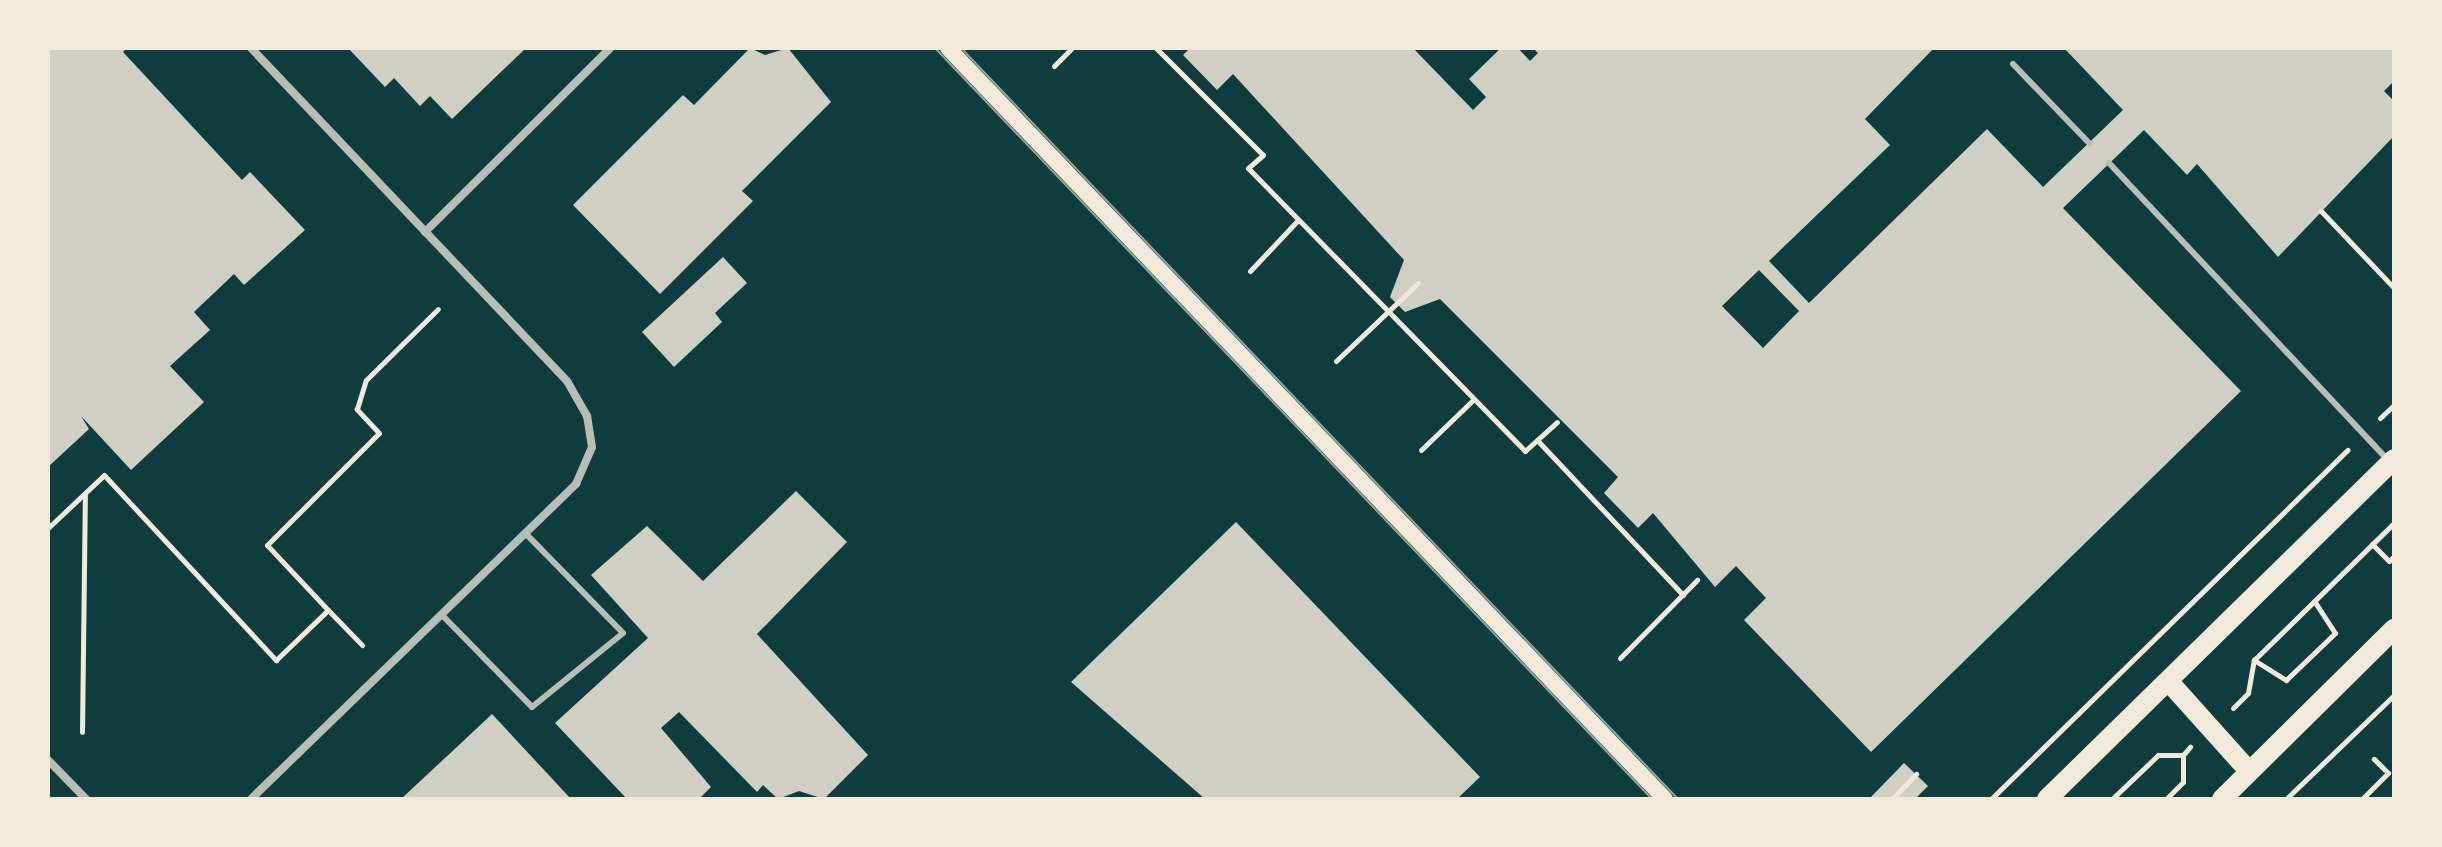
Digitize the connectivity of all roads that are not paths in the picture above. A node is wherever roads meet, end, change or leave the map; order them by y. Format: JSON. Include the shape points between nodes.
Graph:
{"nodes":[{"id":1,"x":251,"y":48,"type":"edge"},
{"id":2,"x":610,"y":48,"type":"edge"},
{"id":3,"x":948,"y":48,"type":"edge"},
{"id":4,"x":2013,"y":64,"type":"dead end"},
{"id":5,"x":2089,"y":143,"type":"dead end"},
{"id":6,"x":2109,"y":163,"type":"dead end"},
{"id":7,"x":425,"y":232,"type":"junction"},
{"id":8,"x":2392,"y":461,"type":"edge"},
{"id":9,"x":525,"y":533,"type":"junction"},
{"id":10,"x":441,"y":614,"type":"junction"},
{"id":11,"x":2394,"y":629,"type":"edge"},
{"id":12,"x":2170,"y":683,"type":"junction"},
{"id":13,"x":48,"y":760,"type":"edge"},
{"id":14,"x":2249,"y":771,"type":"junction"},
{"id":15,"x":86,"y":799,"type":"edge"},
{"id":16,"x":251,"y":799,"type":"edge"},
{"id":17,"x":1665,"y":799,"type":"edge"},
{"id":18,"x":2047,"y":799,"type":"edge"},
{"id":19,"x":2222,"y":799,"type":"edge"}],
"edges":[{"from":1,"to":7,"type":"street"},
{"from":2,"to":7,"type":"street"},
{"from":3,"to":17,"type":"main road"},
{"from":4,"to":5,"type":"lane"},
{"from":6,"to":8,"type":"lane"},
{"from":7,"to":9,"type":"street","via":[[567,381],[587,416],[586,468]]},
{"from":8,"to":12,"type":"main road"},
{"from":9,"to":10,"type":"street"},
{"from":9,"to":10,"type":"lane","via":[[623,633],[532,707]]},
{"from":10,"to":16,"type":"street"},
{"from":11,"to":14,"type":"main road"},
{"from":12,"to":14,"type":"main road"},
{"from":12,"to":18,"type":"main road"},
{"from":13,"to":15,"type":"street"},
{"from":14,"to":19,"type":"main road"}]}
